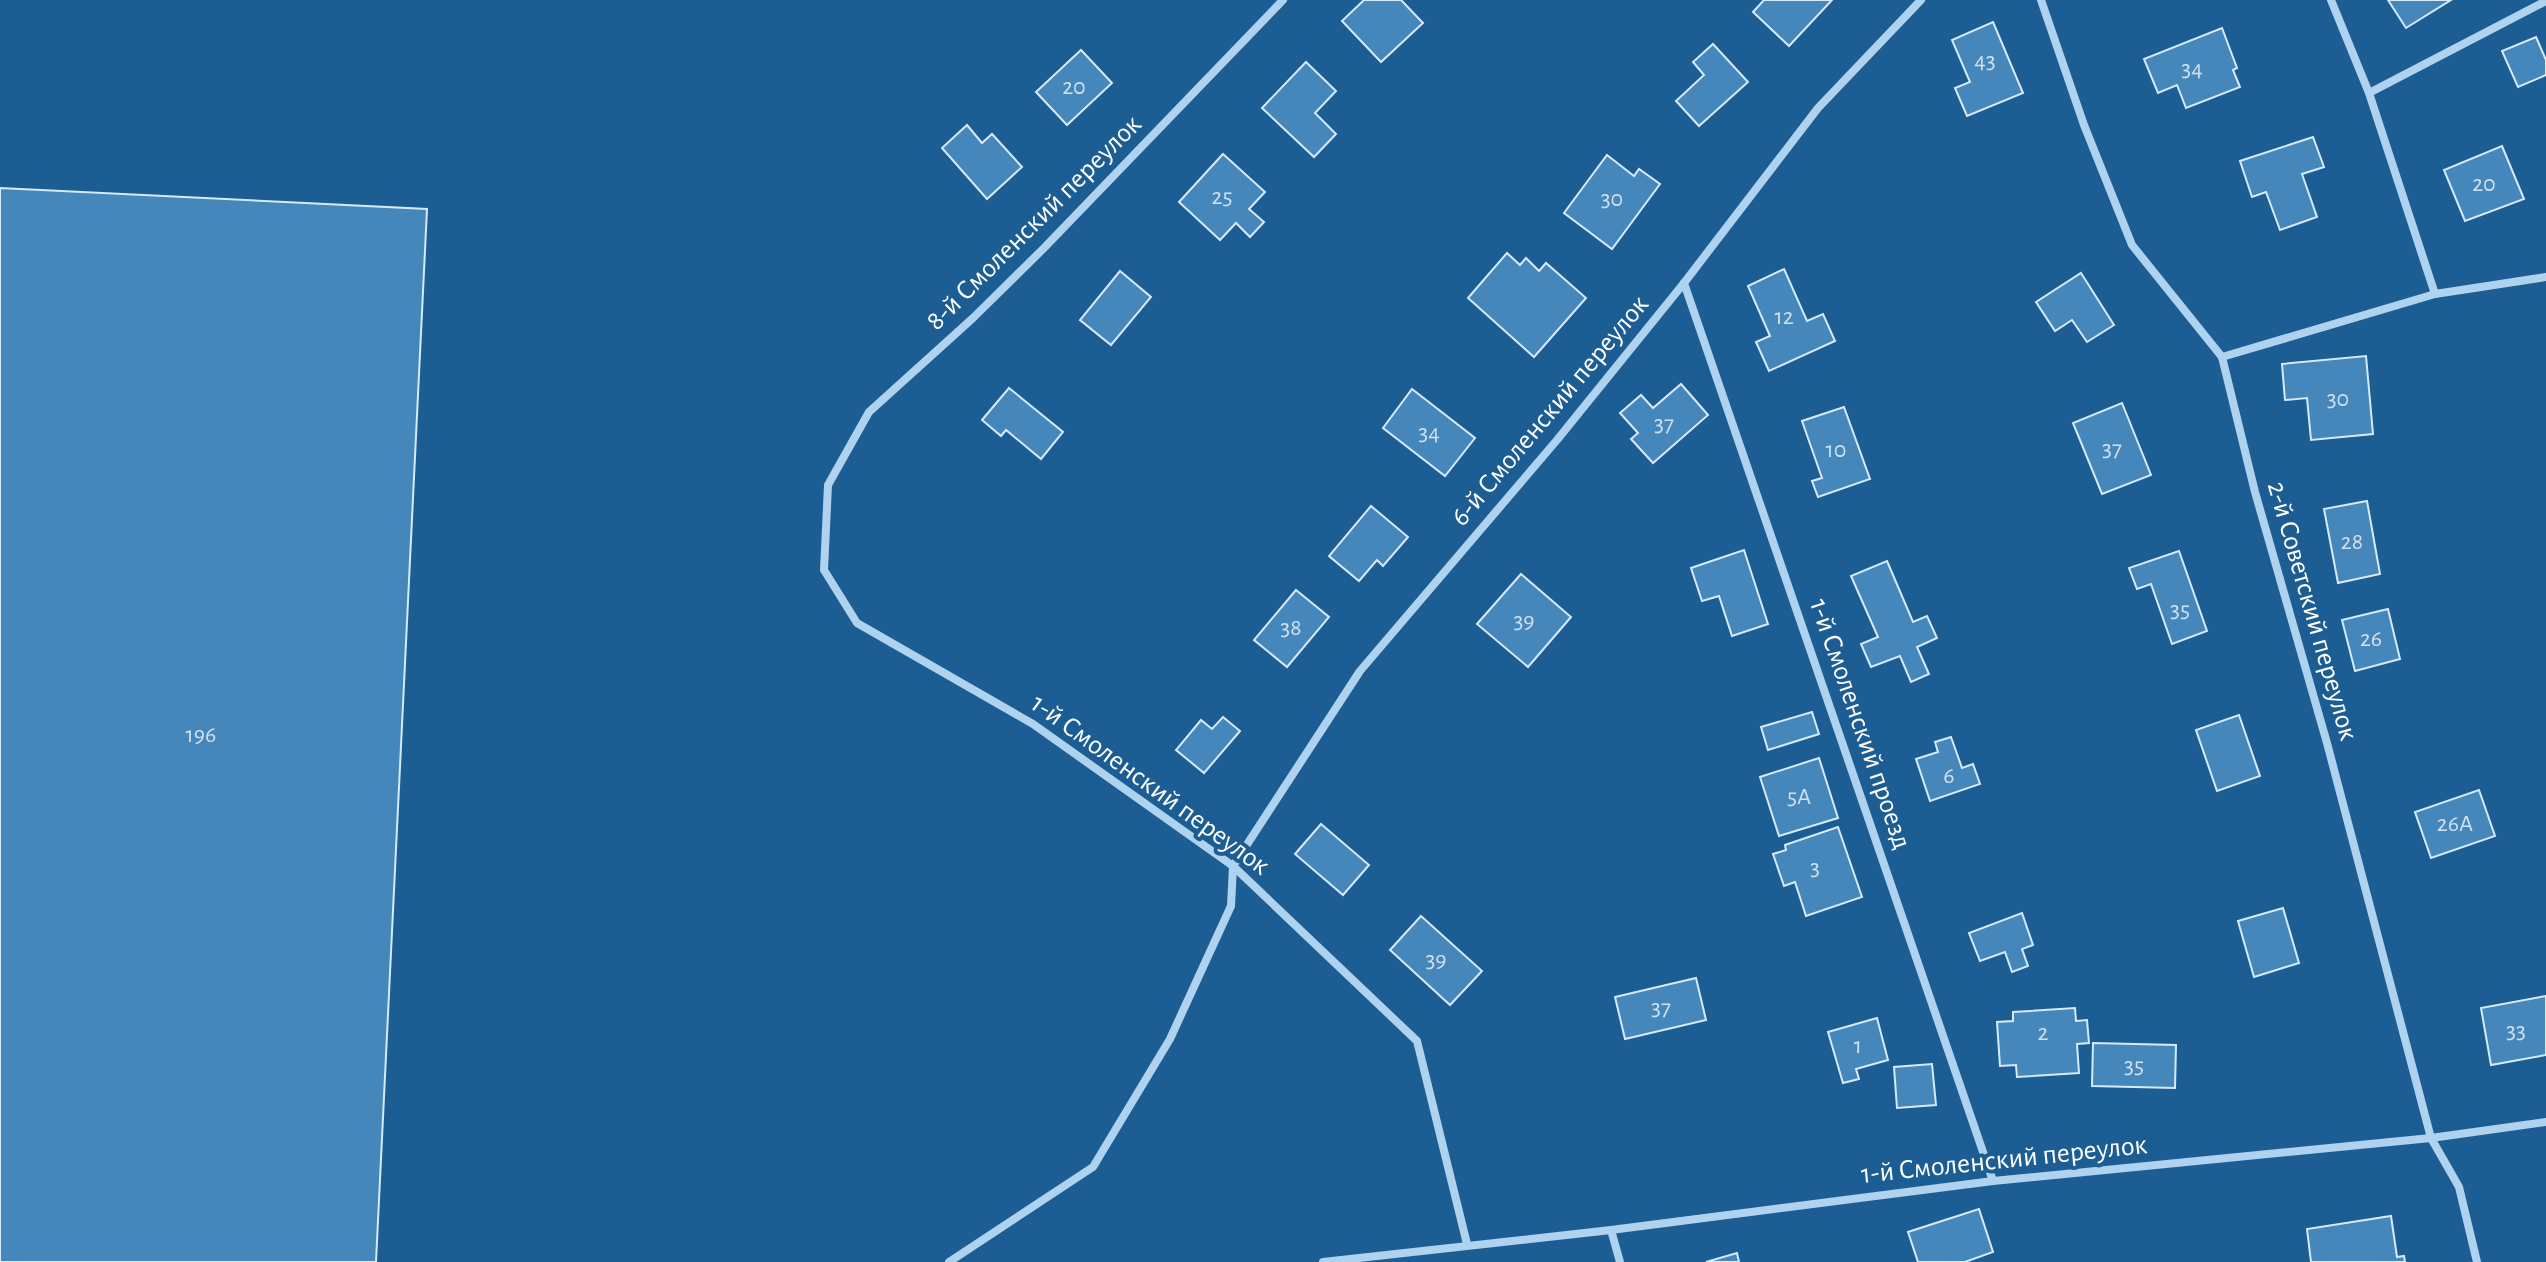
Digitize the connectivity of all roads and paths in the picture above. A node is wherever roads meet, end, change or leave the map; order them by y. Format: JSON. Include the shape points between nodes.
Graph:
{"nodes":[{"id":1,"x":1283,"y":0,"type":"edge"},
{"id":2,"x":1921,"y":0,"type":"edge"},
{"id":3,"x":2041,"y":0,"type":"edge"},
{"id":4,"x":2331,"y":0,"type":"edge"},
{"id":5,"x":2546,"y":1,"type":"edge"},
{"id":6,"x":2369,"y":93,"type":"junction"},
{"id":7,"x":2546,"y":277,"type":"edge"},
{"id":8,"x":1684,"y":283,"type":"junction"},
{"id":9,"x":2435,"y":294,"type":"junction"},
{"id":10,"x":2222,"y":357,"type":"junction"},
{"id":11,"x":828,"y":485,"type":"joint"},
{"id":12,"x":1233,"y":866,"type":"junction"},
{"id":13,"x":2546,"y":1122,"type":"edge"},
{"id":14,"x":2431,"y":1138,"type":"junction"},
{"id":15,"x":1993,"y":1181,"type":"junction"},
{"id":16,"x":1611,"y":1230,"type":"junction"},
{"id":17,"x":1467,"y":1244,"type":"junction"},
{"id":18,"x":949,"y":1262,"type":"edge"},
{"id":19,"x":1323,"y":1262,"type":"edge"},
{"id":20,"x":1620,"y":1262,"type":"edge"},
{"id":21,"x":2477,"y":1262,"type":"edge"}],
"edges":[{"from":1,"to":11,"type":"street","name":"8-й Смоленский переулок","via":[[1034,258],[869,412]]},
{"from":2,"to":8,"type":"street","name":"6-й Смоленский переулок","via":[[1818,108]]},
{"from":3,"to":10,"type":"street","name":"2-й Советский переулок","via":[[2132,245]]},
{"from":4,"to":6,"type":"street"},
{"from":5,"to":6,"type":"street"},
{"from":6,"to":9,"type":"street"},
{"from":7,"to":9,"type":"street"},
{"from":8,"to":12,"type":"street","name":"6-й Смоленский переулок","via":[[1360,671]]},
{"from":8,"to":15,"type":"street","name":"1-й Смоленский проезд"},
{"from":9,"to":10,"type":"street"},
{"from":10,"to":14,"type":"street","name":"2-й Советский переулок"},
{"from":11,"to":12,"type":"street","name":"1-й Смоленский переулок","via":[[824,570],[857,623],[1033,724]]},
{"from":12,"to":17,"type":"street","name":"1-й Смоленский переулок","via":[[1417,1041]]},
{"from":12,"to":18,"type":"street","via":[[1231,906],[1170,1039],[1093,1167]]},
{"from":13,"to":14,"type":"street","name":"1-й Смоленский переулок"},
{"from":14,"to":15,"type":"street","name":"1-й Смоленский переулок"},
{"from":14,"to":21,"type":"street","name":"2-й Советский переулок","via":[[2459,1187]]},
{"from":15,"to":16,"type":"street","name":"1-й Смоленский переулок"},
{"from":16,"to":17,"type":"street","name":"1-й Смоленский переулок"},
{"from":16,"to":20,"type":"street"},
{"from":17,"to":19,"type":"street","name":"1-й Смоленский переулок"}]}
